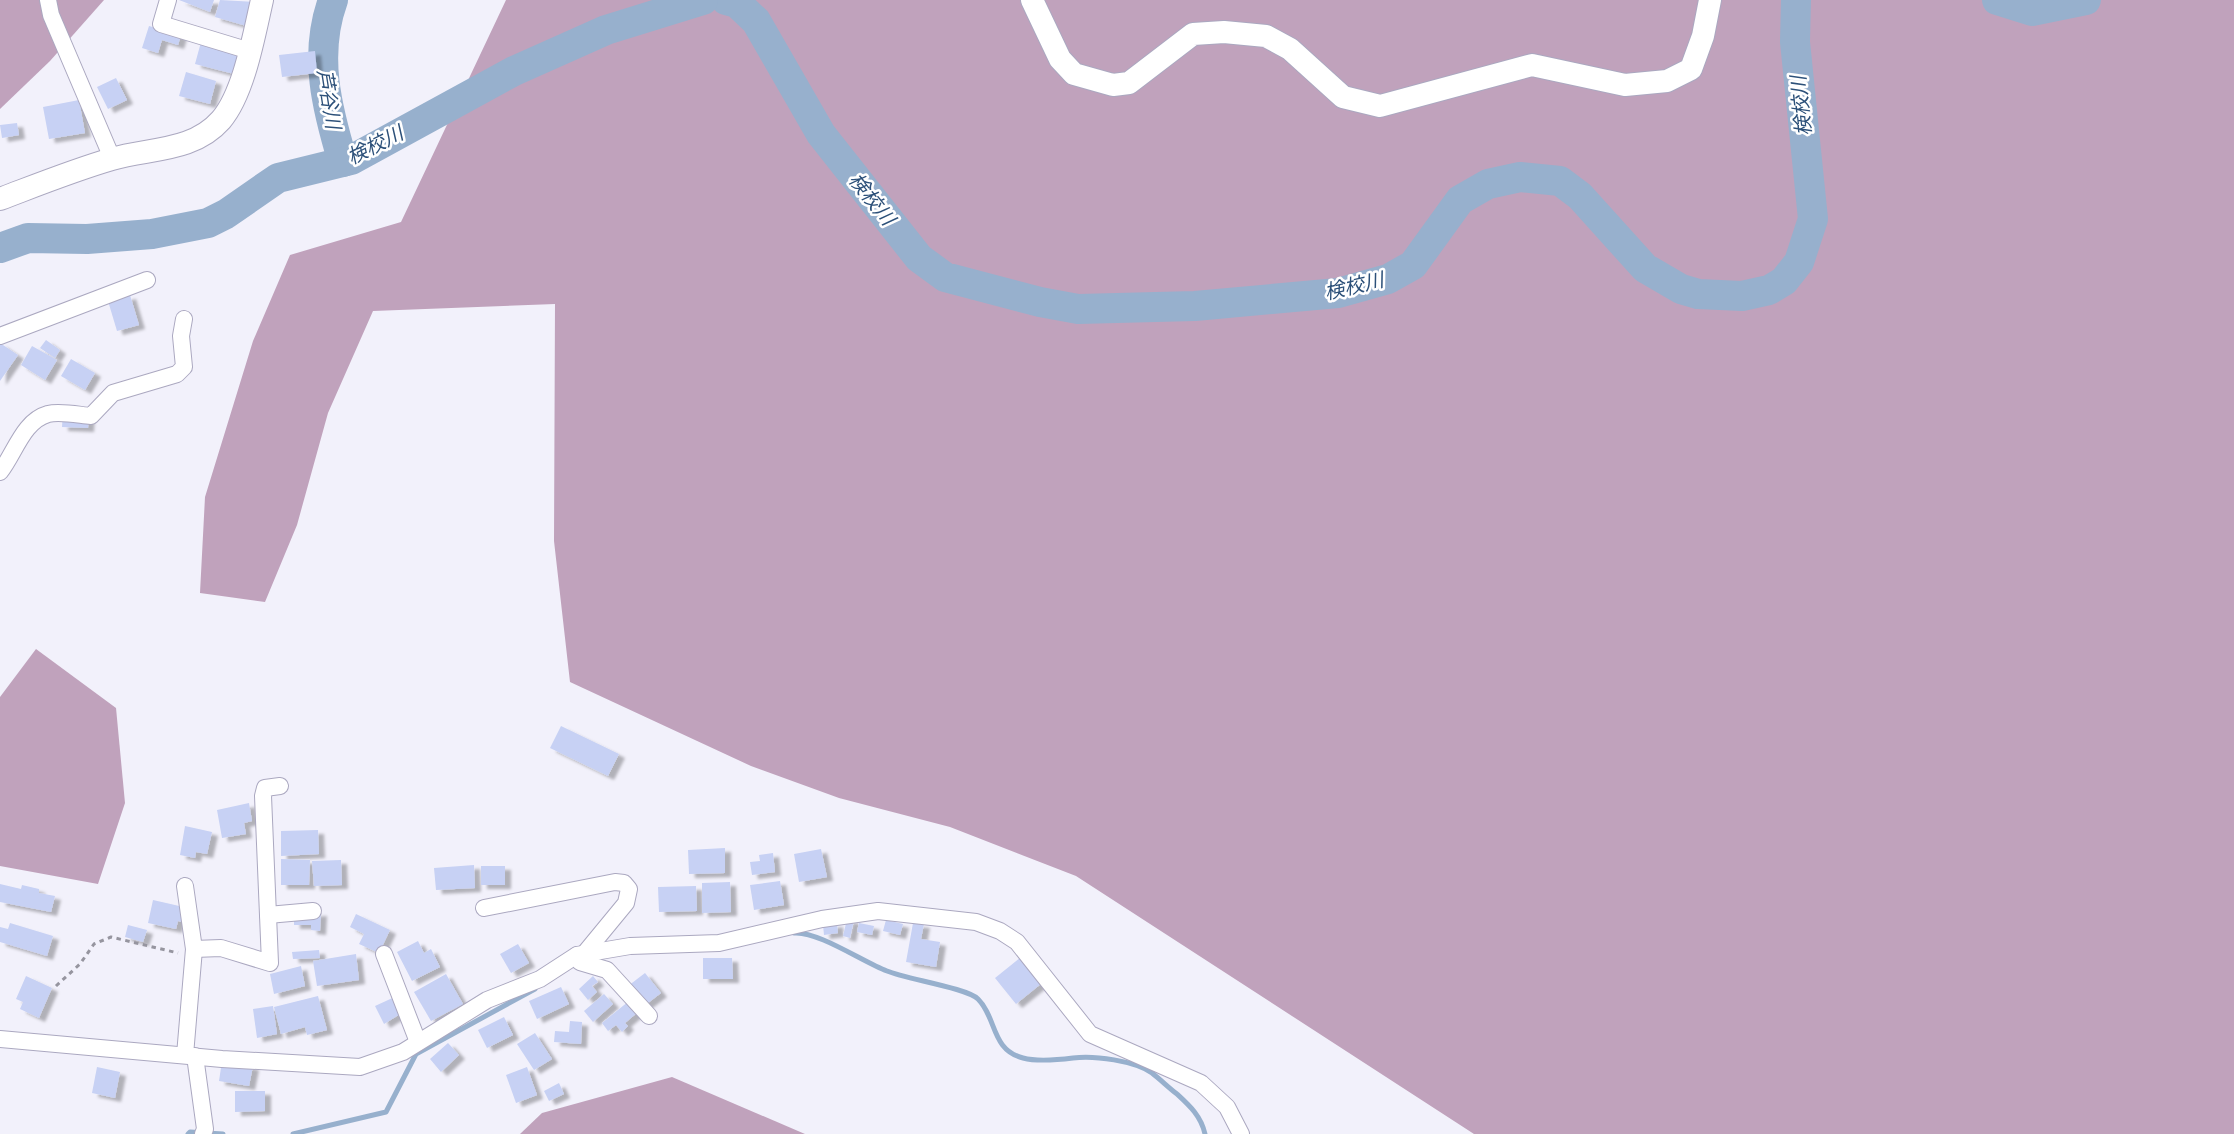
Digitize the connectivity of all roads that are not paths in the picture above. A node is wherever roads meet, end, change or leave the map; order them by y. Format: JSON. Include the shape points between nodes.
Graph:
{"nodes":[{"id":1,"x":48,"y":0,"type":"edge"},
{"id":2,"x":168,"y":0,"type":"edge"},
{"id":3,"x":262,"y":0,"type":"edge"},
{"id":4,"x":1032,"y":0,"type":"edge"},
{"id":5,"x":1710,"y":0,"type":"edge"},
{"id":6,"x":250,"y":51,"type":"junction"},
{"id":7,"x":112,"y":159,"type":"junction"},
{"id":8,"x":0,"y":200,"type":"edge"},
{"id":9,"x":147,"y":280,"type":"dead end"},
{"id":10,"x":184,"y":319,"type":"dead end"},
{"id":11,"x":0,"y":336,"type":"edge"},
{"id":12,"x":0,"y":472,"type":"edge"},
{"id":13,"x":279,"y":786,"type":"dead end"},
{"id":14,"x":185,"y":886,"type":"dead end"},
{"id":15,"x":484,"y":908,"type":"dead end"},
{"id":16,"x":313,"y":911,"type":"dead end"},
{"id":17,"x":268,"y":915,"type":"junction"},
{"id":18,"x":194,"y":949,"type":"junction"},
{"id":19,"x":384,"y":954,"type":"dead end"},
{"id":20,"x":580,"y":957,"type":"junction"},
{"id":21,"x":649,"y":1016,"type":"dead end"},
{"id":22,"x":0,"y":1039,"type":"edge"},
{"id":23,"x":418,"y":1042,"type":"junction"},
{"id":24,"x":190,"y":1055,"type":"junction"},
{"id":25,"x":204,"y":1132,"type":"edge"},
{"id":26,"x":1241,"y":1134,"type":"edge"}],
"edges":[{"from":1,"to":7,"type":"street"},
{"from":2,"to":6,"type":"street","via":[[161,24]]},
{"from":3,"to":6,"type":"street"},
{"from":4,"to":5,"type":"street","via":[[1060,59],[1074,74],[1113,85],[1130,83],[1193,34],[1266,36],[1290,48],[1343,97],[1380,106],[1532,65],[1625,86],[1667,81],[1692,69]]},
{"from":6,"to":7,"type":"street","via":[[234,98],[222,119],[202,138]]},
{"from":7,"to":8,"type":"street"},
{"from":9,"to":11,"type":"street"},
{"from":10,"to":12,"type":"street","via":[[184,367],[177,374],[113,393],[91,416],[49,414],[28,426]]},
{"from":13,"to":17,"type":"street","via":[[265,788],[263,796]]},
{"from":14,"to":18,"type":"street"},
{"from":15,"to":20,"type":"street","via":[[615,882],[624,884],[629,889],[626,903]]},
{"from":16,"to":17,"type":"street"},
{"from":17,"to":18,"type":"street","via":[[270,963],[221,948]]},
{"from":18,"to":24,"type":"street"},
{"from":19,"to":23,"type":"street"},
{"from":20,"to":21,"type":"street","via":[[619,980]]},
{"from":20,"to":23,"type":"street","via":[[540,979],[487,1000]]},
{"from":20,"to":26,"type":"street","via":[[630,946],[719,943],[822,919],[878,911],[976,922],[1017,942],[1090,1034],[1201,1083],[1227,1107]]},
{"from":22,"to":24,"type":"street"},
{"from":23,"to":24,"type":"street","via":[[360,1068]]},
{"from":24,"to":25,"type":"street"}]}
